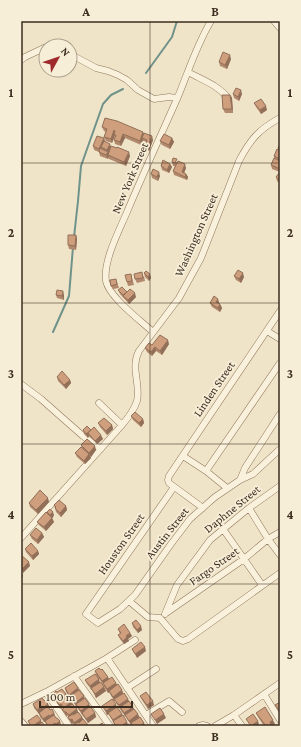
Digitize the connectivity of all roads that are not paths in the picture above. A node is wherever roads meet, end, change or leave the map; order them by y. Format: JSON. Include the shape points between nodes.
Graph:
{"nodes":[{"id":1,"x":210,"y":21,"type":"edge"},
{"id":2,"x":274,"y":21,"type":"edge"},
{"id":3,"x":280,"y":28,"type":"edge"},
{"id":4,"x":38,"y":51,"type":"edge"},
{"id":5,"x":78,"y":58,"type":"edge"},
{"id":6,"x":21,"y":60,"type":"edge"},
{"id":7,"x":188,"y":72,"type":"junction"},
{"id":8,"x":177,"y":98,"type":"junction"},
{"id":9,"x":228,"y":98,"type":"edge"},
{"id":10,"x":280,"y":118,"type":"edge"},
{"id":11,"x":280,"y":311,"type":"edge"},
{"id":12,"x":267,"y":331,"type":"junction"},
{"id":13,"x":153,"y":332,"type":"junction"},
{"id":14,"x":280,"y":339,"type":"edge"},
{"id":15,"x":280,"y":363,"type":"edge"},
{"id":16,"x":21,"y":384,"type":"edge"},
{"id":17,"x":99,"y":403,"type":"dead end"},
{"id":18,"x":280,"y":414,"type":"edge"},
{"id":19,"x":122,"y":425,"type":"junction"},
{"id":20,"x":101,"y":449,"type":"junction"},
{"id":21,"x":280,"y":449,"type":"edge"},
{"id":22,"x":183,"y":456,"type":"junction"},
{"id":23,"x":206,"y":471,"type":"junction"},
{"id":24,"x":240,"y":480,"type":"junction"},
{"id":25,"x":280,"y":486,"type":"edge"},
{"id":26,"x":174,"y":487,"type":"junction"},
{"id":27,"x":227,"y":488,"type":"junction"},
{"id":28,"x":203,"y":508,"type":"junction"},
{"id":29,"x":248,"y":508,"type":"junction"},
{"id":30,"x":222,"y":529,"type":"junction"},
{"id":31,"x":280,"y":532,"type":"edge"},
{"id":32,"x":21,"y":538,"type":"edge"},
{"id":33,"x":268,"y":539,"type":"junction"},
{"id":34,"x":280,"y":555,"type":"edge"},
{"id":35,"x":244,"y":559,"type":"junction"},
{"id":36,"x":280,"y":573,"type":"edge"},
{"id":37,"x":262,"y":585,"type":"junction"},
{"id":38,"x":129,"y":601,"type":"junction"},
{"id":39,"x":165,"y":614,"type":"junction"},
{"id":40,"x":160,"y":618,"type":"junction"},
{"id":41,"x":98,"y":623,"type":"joint"},
{"id":42,"x":136,"y":640,"type":"dead end"},
{"id":43,"x":107,"y":658,"type":"junction"},
{"id":44,"x":156,"y":669,"type":"dead end"},
{"id":45,"x":74,"y":676,"type":"junction"},
{"id":46,"x":280,"y":683,"type":"edge"},
{"id":47,"x":127,"y":688,"type":"junction"},
{"id":48,"x":46,"y":692,"type":"junction"},
{"id":49,"x":264,"y":694,"type":"junction"},
{"id":50,"x":21,"y":704,"type":"edge"},
{"id":51,"x":182,"y":712,"type":"dead end"},
{"id":52,"x":234,"y":714,"type":"junction"},
{"id":53,"x":146,"y":715,"type":"junction"},
{"id":54,"x":280,"y":720,"type":"edge"},
{"id":55,"x":21,"y":721,"type":"edge"},
{"id":56,"x":24,"y":726,"type":"edge"},
{"id":57,"x":69,"y":726,"type":"edge"},
{"id":58,"x":110,"y":726,"type":"edge"},
{"id":59,"x":153,"y":726,"type":"edge"},
{"id":60,"x":199,"y":726,"type":"edge"},
{"id":61,"x":207,"y":726,"type":"edge"},
{"id":62,"x":215,"y":726,"type":"edge"},
{"id":63,"x":242,"y":726,"type":"edge"}],
"edges":[{"from":1,"to":7,"type":"street","name":"New York Street"},
{"from":2,"to":3,"type":"street"},
{"from":4,"to":6,"type":"street"},
{"from":5,"to":8,"type":"street","via":[[96,68],[118,75],[154,99]]},
{"from":7,"to":8,"type":"street","name":"New York Street"},
{"from":7,"to":9,"type":"street","via":[[218,88]]},
{"from":8,"to":13,"type":"street","name":"New York Street","via":[[111,249],[106,269],[106,283],[113,295]]},
{"from":10,"to":13,"type":"street","name":"Washington Street","via":[[257,134],[247,146],[201,258],[179,298]]},
{"from":11,"to":12,"type":"street","name":"Linden Street"},
{"from":12,"to":14,"type":"street"},
{"from":12,"to":22,"type":"street","name":"Linden Street"},
{"from":13,"to":19,"type":"street","name":"Washington Street","via":[[135,358],[137,400],[133,411]]},
{"from":15,"to":23,"type":"street"},
{"from":16,"to":20,"type":"street"},
{"from":17,"to":19,"type":"street"},
{"from":18,"to":24,"type":"street"},
{"from":19,"to":20,"type":"street","name":"Washington Street"},
{"from":20,"to":32,"type":"street","name":"Washington Street"},
{"from":21,"to":24,"type":"street","name":"Austin Street","via":[[253,474]]},
{"from":22,"to":23,"type":"street"},
{"from":22,"to":26,"type":"street","name":"Linden Street","via":[[169,476],[169,483]]},
{"from":23,"to":27,"type":"street"},
{"from":24,"to":27,"type":"street","name":"Austin Street"},
{"from":25,"to":29,"type":"street","name":"Daphne Street"},
{"from":26,"to":28,"type":"street"},
{"from":26,"to":41,"type":"street","name":"Houston Street","via":[[86,614]]},
{"from":27,"to":28,"type":"street","name":"Austin Street"},
{"from":28,"to":38,"type":"street","name":"Austin Street","via":[[180,531]]},
{"from":29,"to":30,"type":"street","name":"Daphne Street"},
{"from":29,"to":33,"type":"street"},
{"from":30,"to":35,"type":"street"},
{"from":30,"to":39,"type":"street","name":"Daphne Street","via":[[210,540],[177,585]]},
{"from":31,"to":33,"type":"street","name":"Fargo Street"},
{"from":33,"to":34,"type":"street"},
{"from":33,"to":35,"type":"street","name":"Fargo Street"},
{"from":35,"to":37,"type":"street"},
{"from":35,"to":39,"type":"street","name":"Fargo Street"},
{"from":36,"to":37,"type":"street"},
{"from":37,"to":40,"type":"street","via":[[182,641]]},
{"from":38,"to":40,"type":"street","via":[[148,617]]},
{"from":38,"to":41,"type":"street","name":"Austin Street"},
{"from":39,"to":40,"type":"street","name":"Fargo Street"},
{"from":42,"to":43,"type":"street"},
{"from":43,"to":45,"type":"street"},
{"from":43,"to":47,"type":"street"},
{"from":44,"to":47,"type":"street"},
{"from":45,"to":48,"type":"street"},
{"from":45,"to":58,"type":"street"},
{"from":46,"to":49,"type":"street"},
{"from":47,"to":53,"type":"street"},
{"from":48,"to":50,"type":"street"},
{"from":48,"to":57,"type":"street"},
{"from":49,"to":52,"type":"street"},
{"from":49,"to":54,"type":"street"},
{"from":51,"to":53,"type":"street","via":[[169,701]]},
{"from":52,"to":62,"type":"street"},
{"from":52,"to":63,"type":"street"},
{"from":53,"to":59,"type":"street"},
{"from":55,"to":56,"type":"street"},
{"from":60,"to":61,"type":"street"}]}
